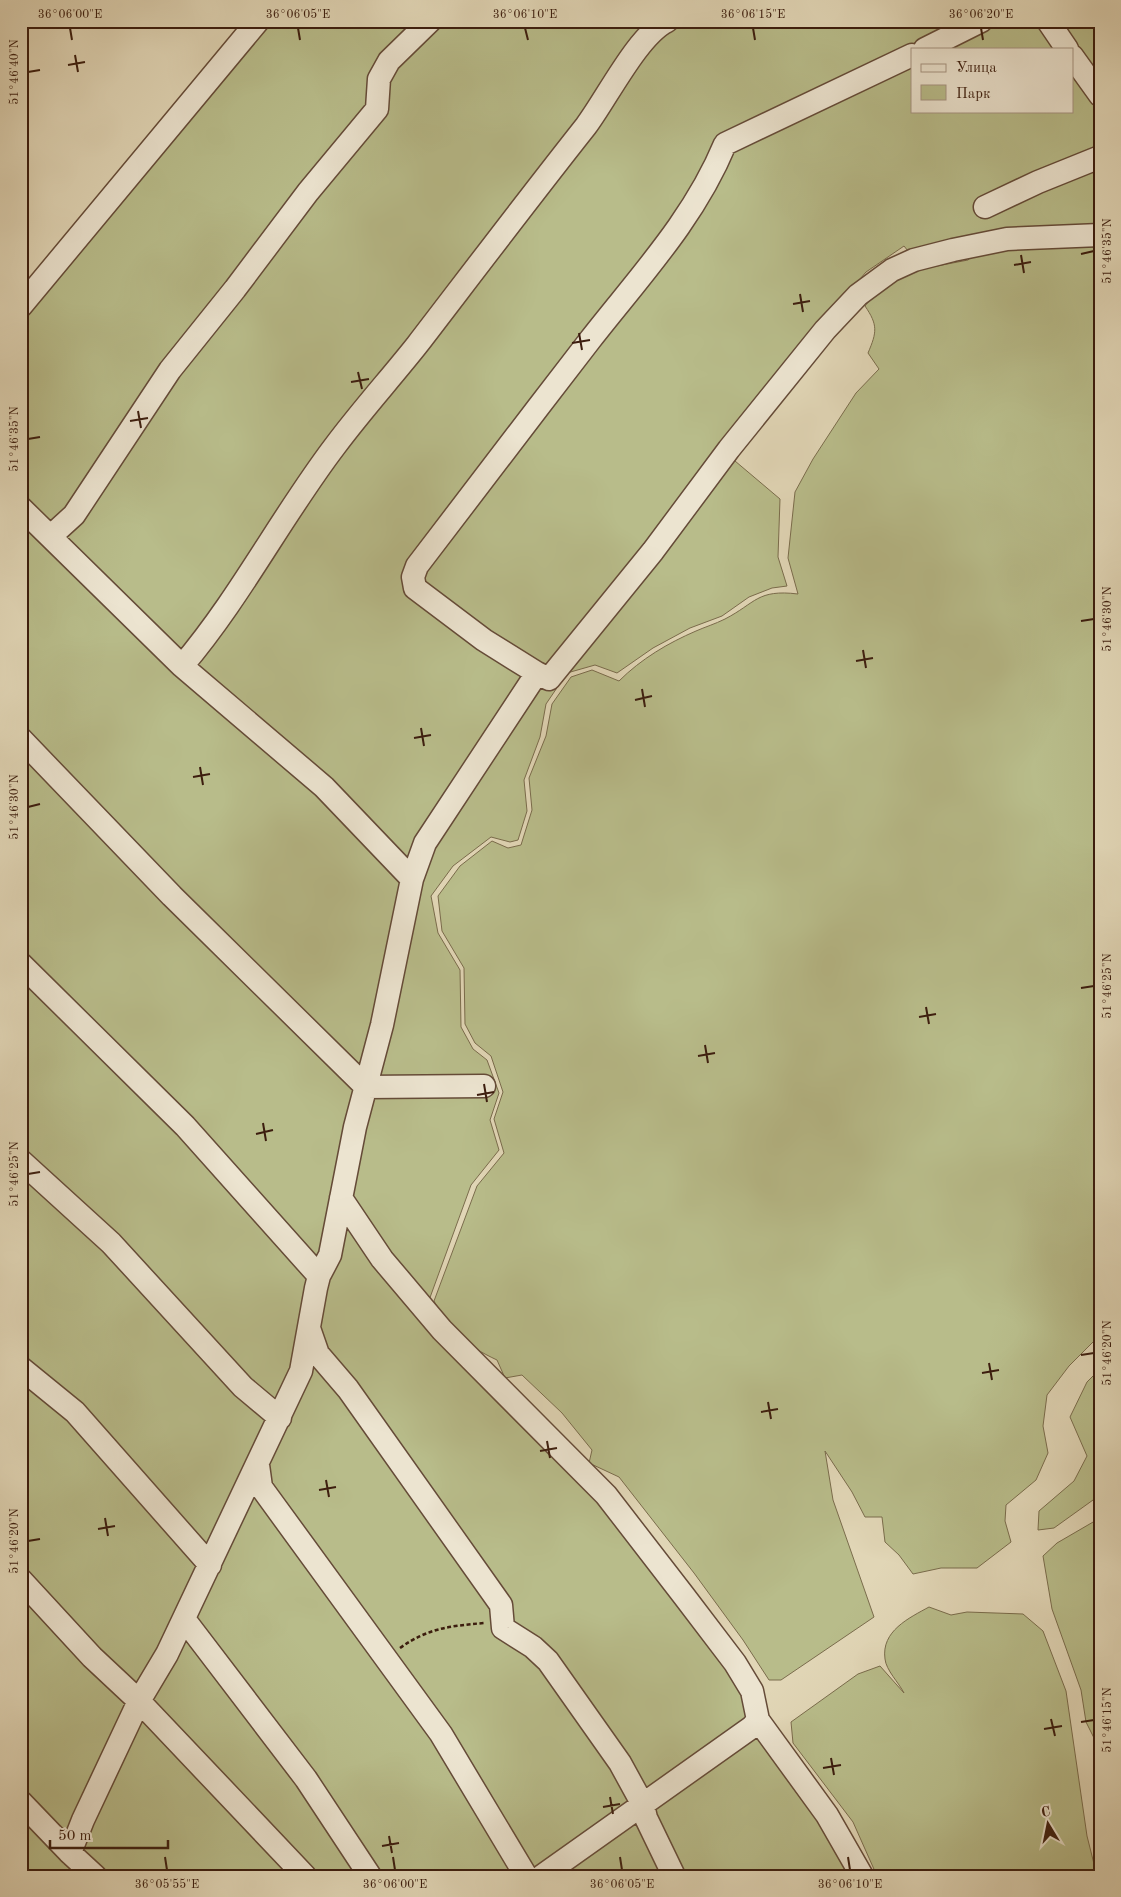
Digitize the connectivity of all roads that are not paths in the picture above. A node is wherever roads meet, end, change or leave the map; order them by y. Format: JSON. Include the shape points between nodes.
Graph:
{"nodes":[{"id":1,"x":258,"y":21,"type":"edge"},
{"id":2,"x":430,"y":21,"type":"edge"},
{"id":3,"x":668,"y":21,"type":"edge"},
{"id":4,"x":981,"y":21,"type":"edge"},
{"id":5,"x":1048,"y":21,"type":"edge"},
{"id":6,"x":927,"y":48,"type":"edge"},
{"id":7,"x":1067,"y":48,"type":"edge"},
{"id":8,"x":911,"y":55,"type":"edge"},
{"id":9,"x":1074,"y":59,"type":"edge"},
{"id":10,"x":1100,"y":95,"type":"edge"},
{"id":11,"x":1100,"y":157,"type":"edge"},
{"id":12,"x":985,"y":207,"type":"dead end"},
{"id":13,"x":1100,"y":235,"type":"edge"},
{"id":14,"x":21,"y":306,"type":"edge"},
{"id":15,"x":21,"y":508,"type":"edge"},
{"id":16,"x":51,"y":536,"type":"junction"},
{"id":17,"x":182,"y":666,"type":"junction"},
{"id":18,"x":537,"y":673,"type":"junction"},
{"id":19,"x":21,"y":739,"type":"edge"},
{"id":20,"x":412,"y":879,"type":"junction"},
{"id":21,"x":21,"y":964,"type":"edge"},
{"id":22,"x":484,"y":1086,"type":"dead end"},
{"id":23,"x":366,"y":1087,"type":"junction"},
{"id":24,"x":21,"y":1160,"type":"edge"},
{"id":25,"x":341,"y":1198,"type":"junction"},
{"id":26,"x":319,"y":1276,"type":"junction"},
{"id":27,"x":309,"y":1327,"type":"junction"},
{"id":28,"x":21,"y":1368,"type":"edge"},
{"id":29,"x":280,"y":1418,"type":"junction"},
{"id":30,"x":258,"y":1465,"type":"junction"},
{"id":31,"x":210,"y":1565,"type":"junction"},
{"id":32,"x":21,"y":1580,"type":"edge"},
{"id":33,"x":184,"y":1619,"type":"junction"},
{"id":34,"x":139,"y":1701,"type":"junction"},
{"id":35,"x":758,"y":1720,"type":"junction"},
{"id":36,"x":21,"y":1802,"type":"edge"},
{"id":37,"x":643,"y":1805,"type":"junction"},
{"id":38,"x":70,"y":1853,"type":"junction"},
{"id":39,"x":95,"y":1876,"type":"edge"},
{"id":40,"x":306,"y":1876,"type":"edge"},
{"id":41,"x":370,"y":1876,"type":"edge"},
{"id":42,"x":526,"y":1876,"type":"edge"},
{"id":43,"x":542,"y":1876,"type":"edge"},
{"id":44,"x":674,"y":1876,"type":"edge"},
{"id":45,"x":862,"y":1876,"type":"edge"}],
"edges":[{"from":1,"to":14,"type":"street"},
{"from":2,"to":16,"type":"street","via":[[389,61],[379,79],[377,109],[170,370],[74,514]]},
{"from":3,"to":17,"type":"street","via":[[646,39],[597,111],[335,446],[282,520],[230,602]]},
{"from":4,"to":6,"type":"street"},
{"from":5,"to":7,"type":"street"},
{"from":8,"to":18,"type":"street","via":[[725,144],[712,174],[667,246],[417,566],[413,577],[415,588],[484,640]]},
{"from":9,"to":10,"type":"street"},
{"from":11,"to":12,"type":"street"},
{"from":13,"to":18,"type":"street","via":[[1007,240],[952,250],[914,260],[892,270],[858,295],[825,330],[729,449],[653,551],[549,679]]},
{"from":15,"to":16,"type":"street"},
{"from":16,"to":17,"type":"street"},
{"from":17,"to":20,"type":"street","via":[[324,787]]},
{"from":18,"to":20,"type":"street","via":[[425,842]]},
{"from":19,"to":23,"type":"street","via":[[172,896]]},
{"from":20,"to":23,"type":"street"},
{"from":21,"to":26,"type":"street","via":[[185,1126]]},
{"from":22,"to":23,"type":"street"},
{"from":23,"to":25,"type":"street"},
{"from":24,"to":29,"type":"street","via":[[111,1243],[243,1387]]},
{"from":25,"to":26,"type":"street","via":[[330,1255]]},
{"from":25,"to":35,"type":"street","via":[[382,1258],[442,1330],[606,1495],[735,1663],[752,1691]]},
{"from":26,"to":27,"type":"street"},
{"from":27,"to":29,"type":"street","via":[[301,1371]]},
{"from":27,"to":37,"type":"street","via":[[318,1354],[348,1389],[501,1605],[503,1628],[548,1661],[620,1763]]},
{"from":28,"to":31,"type":"street","via":[[75,1412]]},
{"from":29,"to":30,"type":"street"},
{"from":30,"to":31,"type":"street"},
{"from":30,"to":42,"type":"street","via":[[261,1487],[441,1734]]},
{"from":31,"to":33,"type":"street"},
{"from":32,"to":34,"type":"street","via":[[92,1657]]},
{"from":33,"to":34,"type":"street"},
{"from":33,"to":41,"type":"street","via":[[306,1779]]},
{"from":34,"to":38,"type":"street"},
{"from":34,"to":40,"type":"street"},
{"from":35,"to":37,"type":"street"},
{"from":35,"to":45,"type":"street","via":[[827,1815]]},
{"from":36,"to":38,"type":"street"},
{"from":37,"to":43,"type":"street"},
{"from":37,"to":44,"type":"street"},
{"from":38,"to":39,"type":"street"}]}
